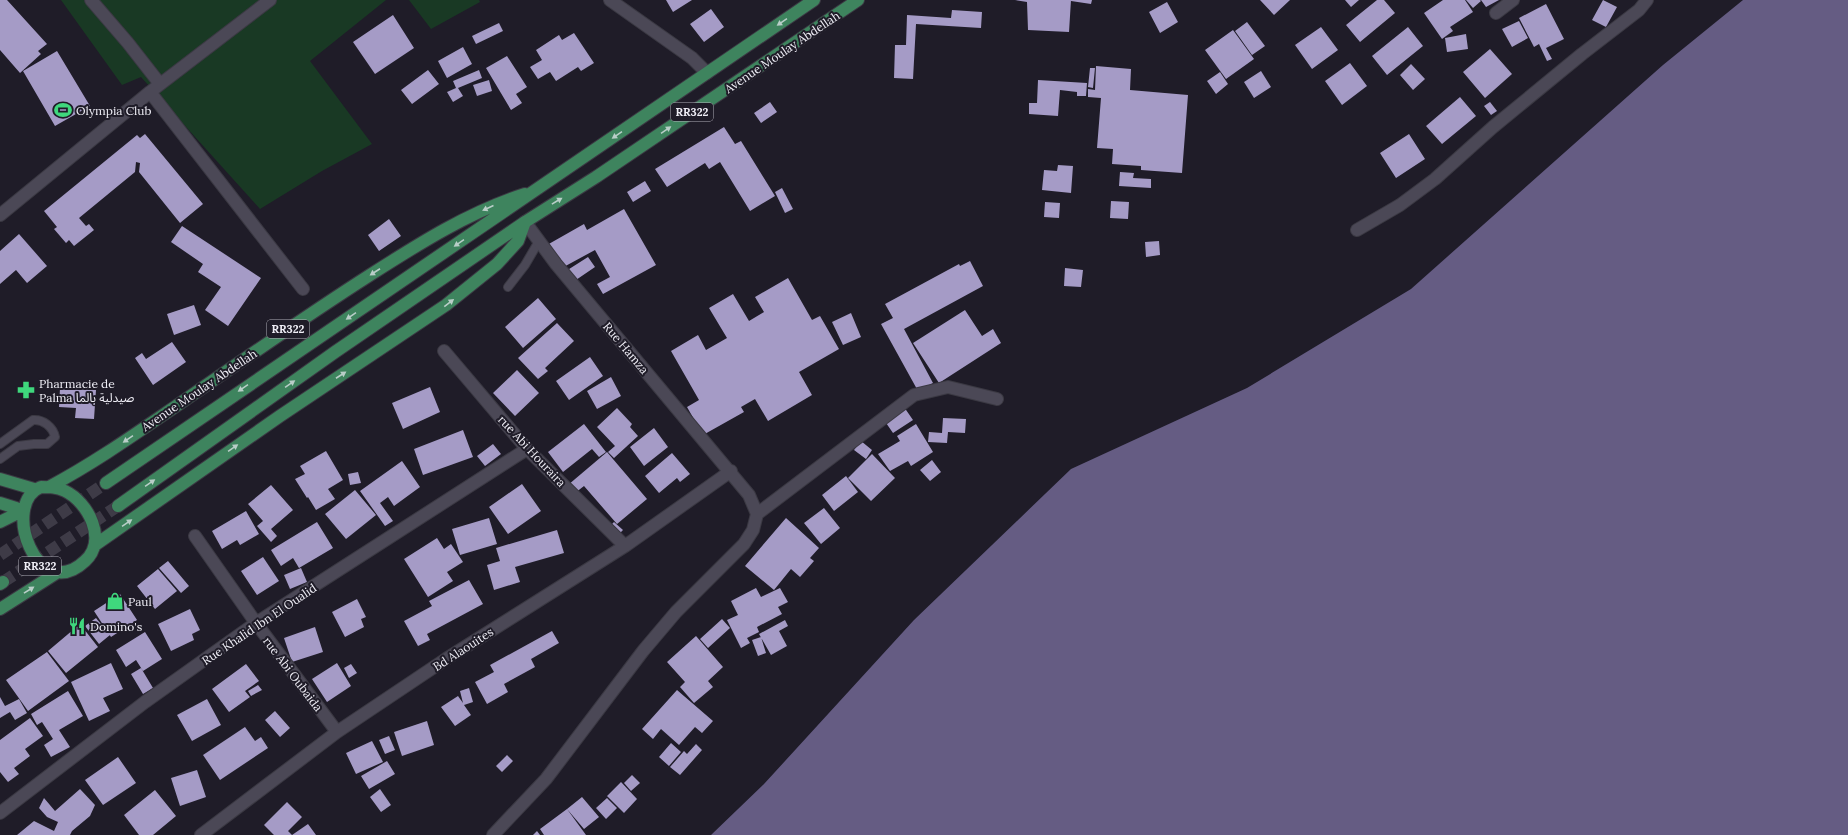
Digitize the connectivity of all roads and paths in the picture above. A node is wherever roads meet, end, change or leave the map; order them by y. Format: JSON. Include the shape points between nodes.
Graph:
{"nodes":[{"id":1,"x":90,"y":0,"type":"edge"},
{"id":2,"x":270,"y":0,"type":"edge"},
{"id":3,"x":610,"y":0,"type":"edge"},
{"id":4,"x":814,"y":0,"type":"edge"},
{"id":5,"x":858,"y":0,"type":"edge"},
{"id":6,"x":1513,"y":0,"type":"edge"},
{"id":7,"x":1647,"y":0,"type":"edge"},
{"id":8,"x":1496,"y":13,"type":"dead end"},
{"id":9,"x":707,"y":73,"type":"junction"},
{"id":10,"x":160,"y":84,"type":"junction"},
{"id":11,"x":150,"y":92,"type":"junction"},
{"id":12,"x":538,"y":190,"type":"junction"},
{"id":13,"x":0,"y":215,"type":"edge"},
{"id":14,"x":525,"y":222,"type":"junction"},
{"id":15,"x":1357,"y":230,"type":"dead end"},
{"id":16,"x":539,"y":241,"type":"junction"},
{"id":17,"x":508,"y":287,"type":"dead end"},
{"id":18,"x":303,"y":289,"type":"dead end"},
{"id":19,"x":444,"y":352,"type":"dead end"},
{"id":20,"x":997,"y":399,"type":"dead end"},
{"id":21,"x":0,"y":444,"type":"edge"},
{"id":22,"x":528,"y":449,"type":"junction"},
{"id":23,"x":0,"y":459,"type":"edge"},
{"id":24,"x":731,"y":472,"type":"junction"},
{"id":25,"x":0,"y":479,"type":"edge"},
{"id":26,"x":106,"y":483,"type":"tunnel mouth"},
{"id":27,"x":49,"y":487,"type":"junction"},
{"id":28,"x":34,"y":489,"type":"junction"},
{"id":29,"x":0,"y":503,"type":"edge"},
{"id":30,"x":118,"y":506,"type":"tunnel mouth"},
{"id":31,"x":15,"y":511,"type":"junction"},
{"id":32,"x":757,"y":514,"type":"junction"},
{"id":33,"x":0,"y":522,"type":"edge"},
{"id":34,"x":195,"y":536,"type":"dead end"},
{"id":35,"x":95,"y":545,"type":"junction"},
{"id":36,"x":625,"y":546,"type":"junction"},
{"id":37,"x":58,"y":572,"type":"junction"},
{"id":38,"x":0,"y":609,"type":"edge"},
{"id":39,"x":256,"y":624,"type":"junction"},
{"id":40,"x":337,"y":732,"type":"junction"},
{"id":41,"x":0,"y":813,"type":"edge"},
{"id":42,"x":201,"y":835,"type":"edge"},
{"id":43,"x":493,"y":835,"type":"edge"}],
"edges":[{"from":1,"to":10,"type":"street"},
{"from":2,"to":10,"type":"street"},
{"from":3,"to":9,"type":"street","via":[[692,58]]},
{"from":4,"to":9,"type":"main road","name":"Avenue Moulay Abdellah","number":"RR322","one_way":true},
{"from":14,"to":5,"type":"main road","name":"Avenue Moulay Abdellah","number":"RR322","one_way":true,"via":[[596,178]]},
{"from":6,"to":8,"type":"street"},
{"from":7,"to":15,"type":"street","via":[[1639,10],[1493,127],[1435,179],[1400,205]]},
{"from":9,"to":12,"type":"main road","name":"Avenue Moulay Abdellah","number":"RR322","one_way":true},
{"from":10,"to":11,"type":"street"},
{"from":11,"to":13,"type":"street"},
{"from":11,"to":18,"type":"street"},
{"from":12,"to":26,"type":"main road","name":"Avenue Moulay Abdellah","number":"RR322","one_way":true},
{"from":12,"to":27,"type":"main road","name":"Avenue Moulay Abdellah","number":"RR322","one_way":true,"via":[[503,201],[463,219],[400,256],[335,297],[95,462]]},
{"from":14,"to":16,"type":"street","name":"Rue Hamza"},
{"from":30,"to":14,"type":"main road","name":"Avenue Moulay Abdellah","number":"RR322","one_way":true,"via":[[334,352]]},
{"from":35,"to":14,"type":"main road","number":"RR322","one_way":true,"via":[[280,416],[446,305],[497,264],[518,240]]},
{"from":16,"to":17,"type":"lane"},
{"from":16,"to":24,"type":"street","name":"Rue Hamza"},
{"from":19,"to":22,"type":"street","name":"rue Abi Houraira"},
{"from":20,"to":32,"type":"street","via":[[948,387],[914,395]]},
{"from":21,"to":23,"type":"lane","via":[[33,420],[46,423],[55,437],[47,444],[18,446]]},
{"from":22,"to":36,"type":"street","name":"rue Abi Houraira"},
{"from":22,"to":39,"type":"street","name":"Rue Khalid Ibn El Oualid"},
{"from":24,"to":32,"type":"street","name":"Rue Hamza","via":[[749,495]]},
{"from":24,"to":36,"type":"street","name":"Bd Alaouites"},
{"from":25,"to":28,"type":"main road"},
{"from":27,"to":28,"type":"main road","number":"RR322"},
{"from":27,"to":35,"type":"main road","number":"RR322","via":[[64,490],[88,512],[94,528]]},
{"from":28,"to":31,"type":"main road","via":[[23,497]]},
{"from":29,"to":31,"type":"main road"},
{"from":31,"to":33,"type":"main road"},
{"from":31,"to":37,"type":"main road","number":"RR322","via":[[14,530],[23,552],[39,566]]},
{"from":32,"to":43,"type":"street","via":[[753,530],[744,544],[676,612],[546,778]]},
{"from":34,"to":39,"type":"street","name":"rue Abi Oubaida"},
{"from":35,"to":37,"type":"main road","number":"RR322","via":[[82,564]]},
{"from":36,"to":40,"type":"street","name":"Bd Alaouites","via":[[446,659]]},
{"from":38,"to":37,"type":"main road","number":"RR322","one_way":true},
{"from":39,"to":40,"type":"street","name":"rue Abi Oubaida"},
{"from":39,"to":41,"type":"street","name":"Rue Khalid Ibn El Oualid","via":[[145,702]]},
{"from":40,"to":42,"type":"street","name":"Bd Alaouites"}]}
